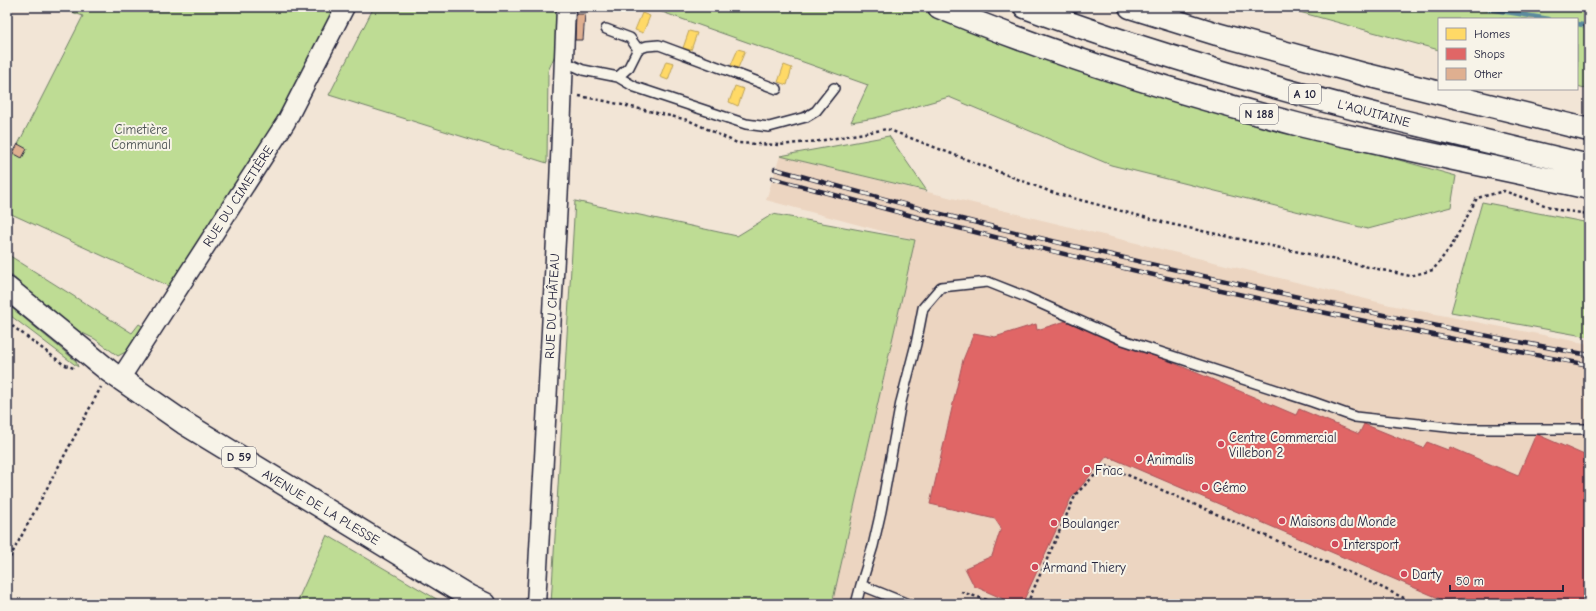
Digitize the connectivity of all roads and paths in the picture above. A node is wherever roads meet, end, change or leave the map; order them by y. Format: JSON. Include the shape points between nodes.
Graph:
{"nodes":[{"id":1,"x":345,"y":7,"type":"edge"},
{"id":2,"x":566,"y":7,"type":"edge"},
{"id":3,"x":939,"y":7,"type":"edge"},
{"id":4,"x":1025,"y":7,"type":"edge"},
{"id":5,"x":1130,"y":7,"type":"edge"},
{"id":6,"x":606,"y":29,"type":"dead end"},
{"id":7,"x":638,"y":50,"type":"junction"},
{"id":8,"x":564,"y":65,"type":"junction"},
{"id":9,"x":618,"y":78,"type":"junction"},
{"id":10,"x":834,"y":88,"type":"dead end"},
{"id":11,"x":777,"y":89,"type":"dead end"},
{"id":12,"x":562,"y":93,"type":"junction"},
{"id":13,"x":1589,"y":130,"type":"edge"},
{"id":14,"x":1589,"y":166,"type":"edge"},
{"id":15,"x":1589,"y":188,"type":"edge"},
{"id":16,"x":1589,"y":214,"type":"edge"},
{"id":17,"x":7,"y":288,"type":"edge"},
{"id":18,"x":7,"y":322,"type":"edge"},
{"id":19,"x":78,"y":369,"type":"dead end"},
{"id":20,"x":115,"y":375,"type":"junction"},
{"id":21,"x":1589,"y":429,"type":"edge"},
{"id":22,"x":7,"y":563,"type":"edge"},
{"id":23,"x":861,"y":585,"type":"junction"},
{"id":24,"x":961,"y":592,"type":"dead end"},
{"id":25,"x":485,"y":604,"type":"edge"},
{"id":26,"x":536,"y":604,"type":"edge"},
{"id":27,"x":856,"y":604,"type":"edge"},
{"id":28,"x":908,"y":604,"type":"edge"},
{"id":29,"x":1000,"y":604,"type":"edge"},
{"id":30,"x":1026,"y":604,"type":"edge"},
{"id":31,"x":1417,"y":604,"type":"edge"}],
"edges":[{"from":1,"to":20,"type":"street","name":"RUE DU CIMETIÈRE","via":[[286,122],[165,309]]},
{"from":2,"to":8,"type":"street","name":"RUE DU CHÂTEAU"},
{"from":3,"to":15,"type":"main road","number":"N 188","via":[[1084,62],[1203,99],[1302,126]]},
{"from":4,"to":14,"type":"main road","name":"L'AQUITAINE","number":"A 10","via":[[1199,65],[1397,120]]},
{"from":5,"to":13,"type":"main road","via":[[1367,75]]},
{"from":6,"to":7,"type":"lane","via":[[630,38]]},
{"from":7,"to":9,"type":"lane","via":[[629,67]]},
{"from":7,"to":11,"type":"lane","via":[[659,45]]},
{"from":8,"to":9,"type":"lane"},
{"from":8,"to":12,"type":"street","name":"RUE DU CHÂTEAU"},
{"from":9,"to":10,"type":"lane","via":[[635,87],[746,124],[769,127],[806,117],[816,111]]},
{"from":12,"to":16,"type":"path","via":[[688,120],[737,143],[779,145],[887,129],[1054,193],[1170,224],[1410,276],[1433,270],[1452,245],[1477,198],[1504,191],[1559,210]]},
{"from":12,"to":26,"type":"street","name":"RUE DU CHÂTEAU"},
{"from":17,"to":20,"type":"main road","name":"AVENUE DE LA PLESSE","number":"D 59"},
{"from":18,"to":19,"type":"path","via":[[63,364]]},
{"from":20,"to":22,"type":"path"},
{"from":20,"to":25,"type":"main road","name":"AVENUE DE LA PLESSE","number":"D 59","via":[[184,423],[311,502]]},
{"from":21,"to":23,"type":"lane","via":[[1465,429],[1355,417],[1120,339],[988,282],[941,287],[923,308],[901,402],[881,511]]},
{"from":23,"to":27,"type":"lane"},
{"from":23,"to":28,"type":"lane"},
{"from":24,"to":29,"type":"path"},
{"from":30,"to":31,"type":"path","via":[[1076,494],[1105,465]]}]}
